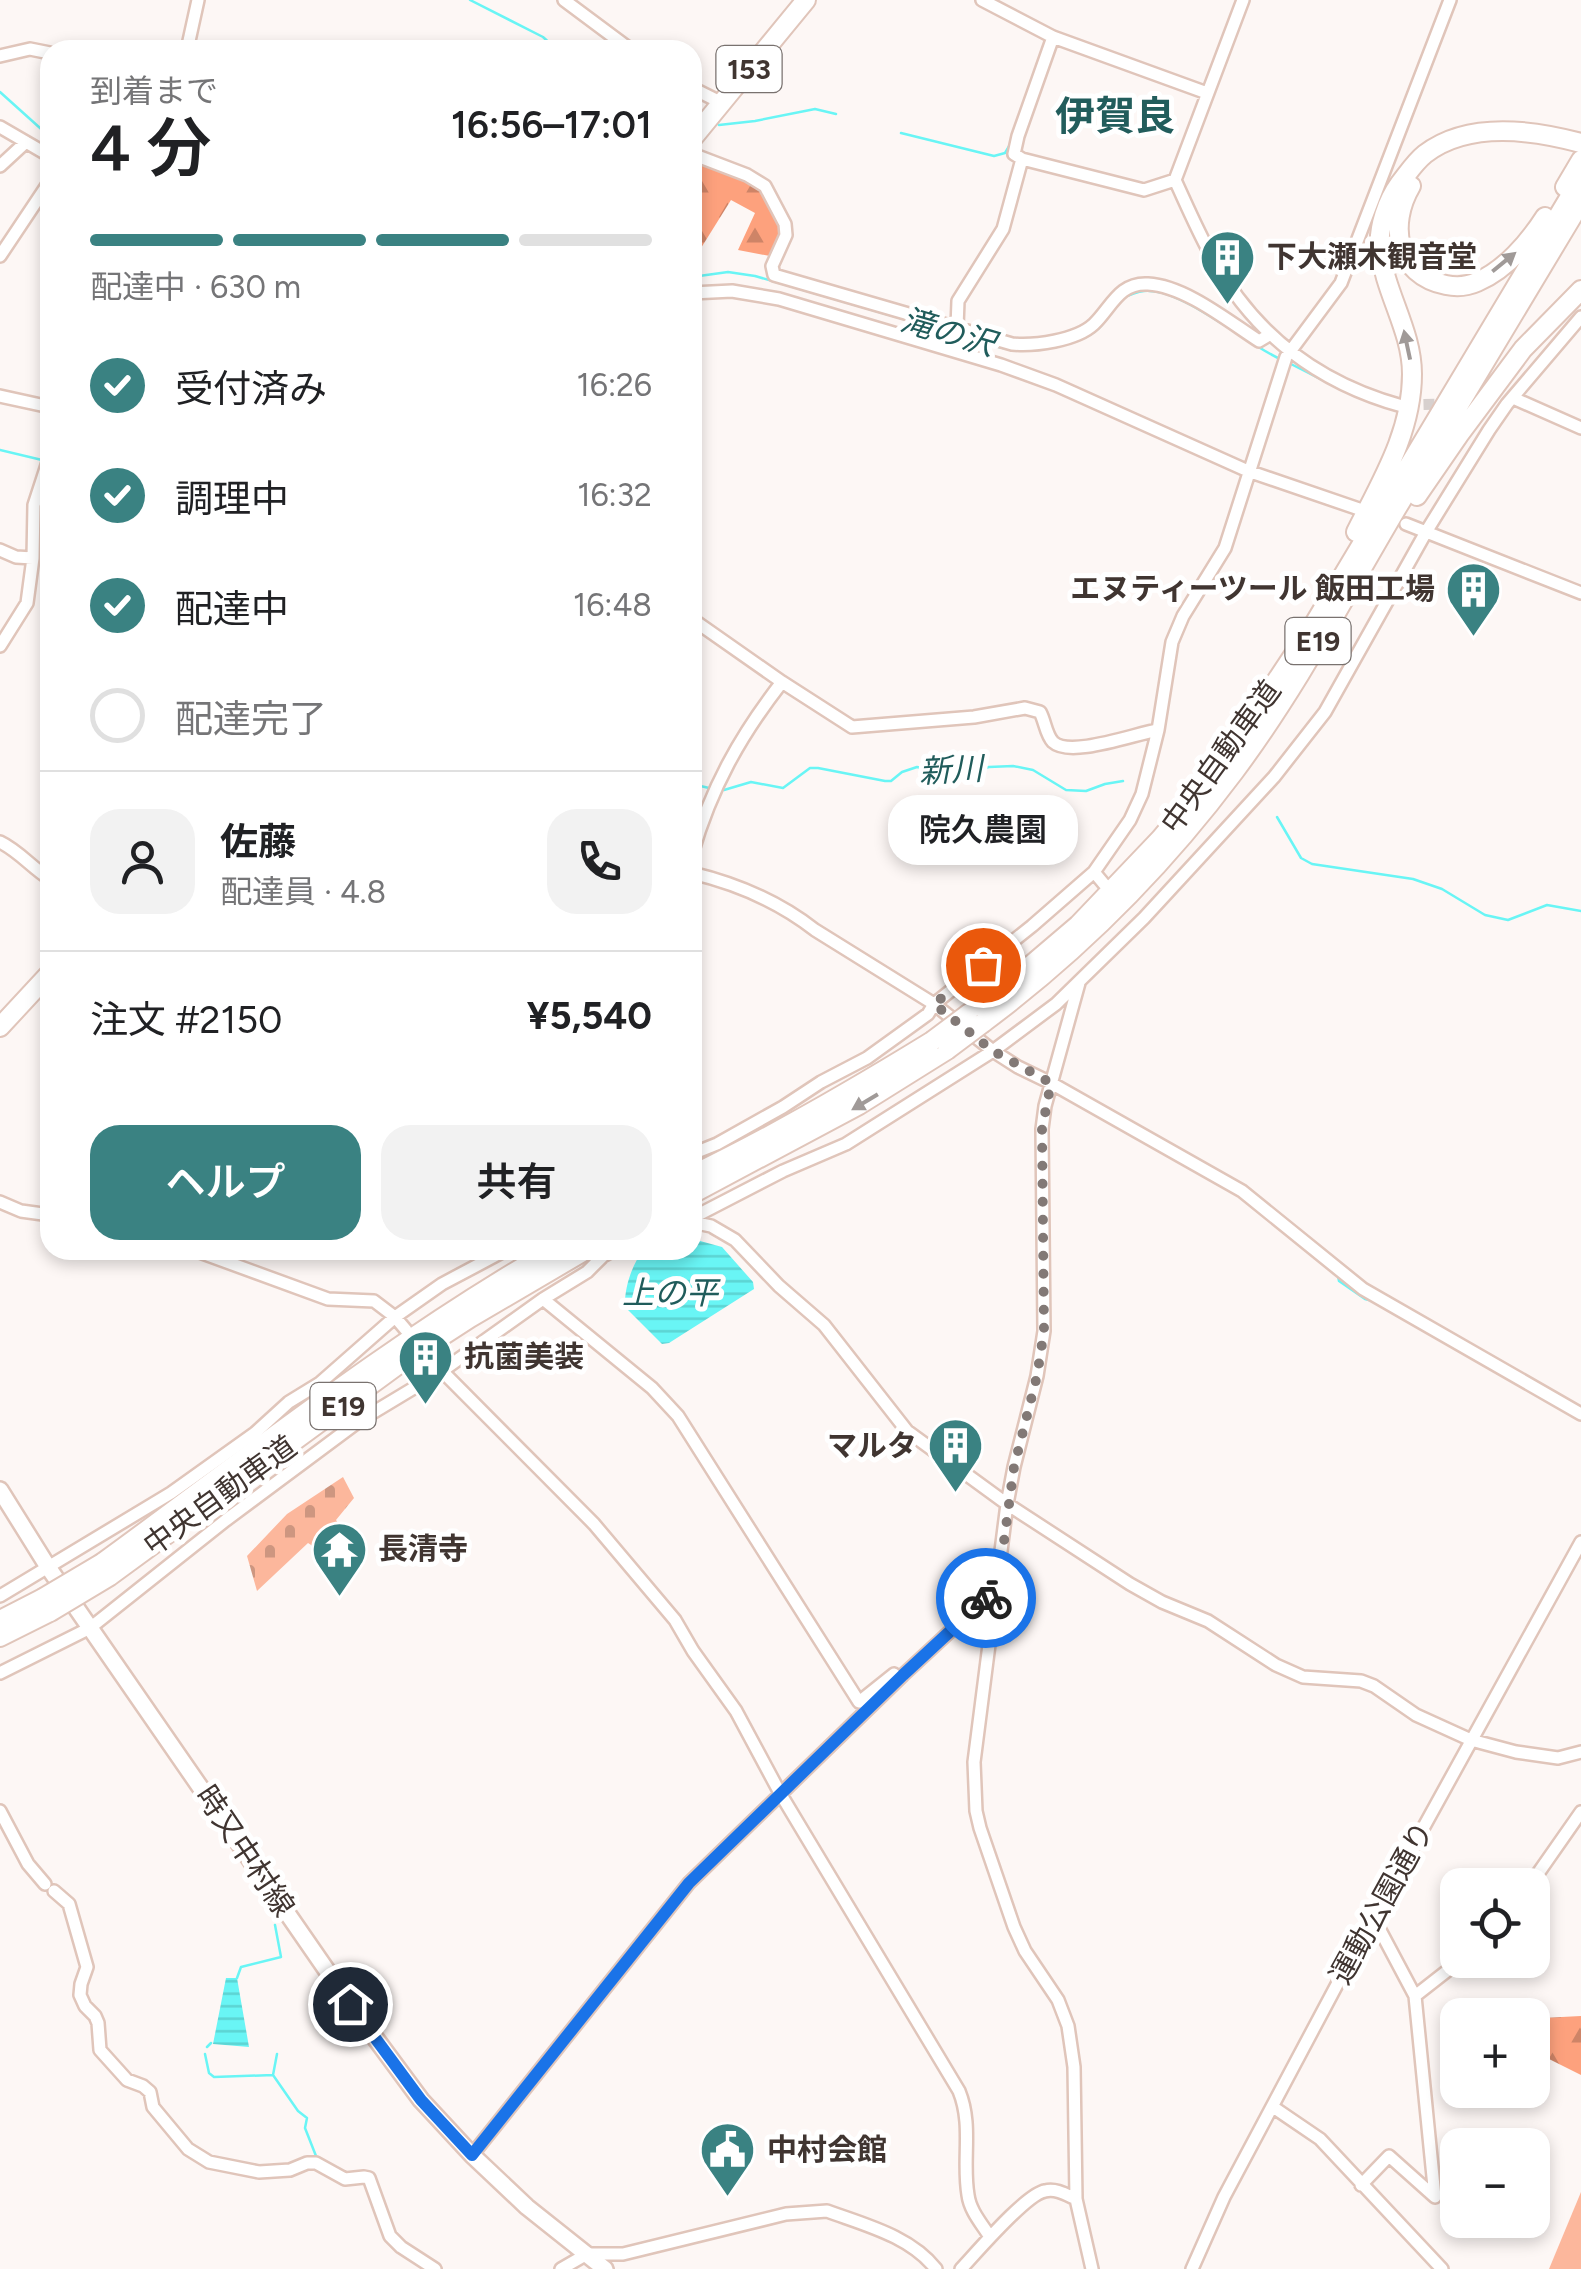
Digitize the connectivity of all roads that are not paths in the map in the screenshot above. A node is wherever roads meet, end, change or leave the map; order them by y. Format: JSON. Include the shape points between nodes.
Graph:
{"nodes":[{"id":1,"x":198,"y":0,"type":"edge"},
{"id":2,"x":564,"y":0,"type":"edge"},
{"id":3,"x":806,"y":0,"type":"edge"},
{"id":4,"x":982,"y":0,"type":"edge"},
{"id":5,"x":1242,"y":0,"type":"edge"},
{"id":6,"x":1450,"y":0,"type":"edge"},
{"id":7,"x":1054,"y":36,"type":"junction"},
{"id":8,"x":189,"y":40,"type":"edge"},
{"id":9,"x":617,"y":40,"type":"edge"},
{"id":10,"x":40,"y":51,"type":"edge"},
{"id":11,"x":2,"y":53,"type":"edge"},
{"id":12,"x":702,"y":93,"type":"edge"},
{"id":13,"x":1207,"y":93,"type":"junction"},
{"id":14,"x":722,"y":102,"type":"junction"},
{"id":15,"x":0,"y":127,"type":"edge"},
{"id":16,"x":702,"y":127,"type":"edge"},
{"id":17,"x":26,"y":142,"type":"junction"},
{"id":18,"x":1581,"y":142,"type":"edge"},
{"id":19,"x":40,"y":150,"type":"edge"},
{"id":20,"x":702,"y":158,"type":"edge"},
{"id":21,"x":1022,"y":159,"type":"junction"},
{"id":22,"x":0,"y":166,"type":"edge"},
{"id":23,"x":1579,"y":168,"type":"edge"},
{"id":24,"x":1175,"y":180,"type":"junction"},
{"id":25,"x":40,"y":196,"type":"edge"},
{"id":26,"x":1581,"y":202,"type":"edge"},
{"id":27,"x":0,"y":256,"type":"edge"},
{"id":28,"x":1581,"y":290,"type":"edge"},
{"id":29,"x":702,"y":293,"type":"edge"},
{"id":30,"x":1581,"y":318,"type":"edge"},
{"id":31,"x":1269,"y":335,"type":"junction"},
{"id":32,"x":953,"y":337,"type":"junction"},
{"id":33,"x":1286,"y":358,"type":"junction"},
{"id":34,"x":0,"y":396,"type":"edge"},
{"id":35,"x":1510,"y":401,"type":"junction"},
{"id":36,"x":1487,"y":404,"type":"dead end"},
{"id":37,"x":40,"y":405,"type":"edge"},
{"id":38,"x":1402,"y":406,"type":"tunnel mouth"},
{"id":39,"x":1581,"y":428,"type":"edge"},
{"id":40,"x":1248,"y":472,"type":"junction"},
{"id":41,"x":40,"y":487,"type":"edge"},
{"id":42,"x":1359,"y":509,"type":"dead end"},
{"id":43,"x":1406,"y":524,"type":"dead end"},
{"id":44,"x":1426,"y":532,"type":"junction"},
{"id":45,"x":0,"y":550,"type":"edge"},
{"id":46,"x":32,"y":558,"type":"junction"},
{"id":47,"x":1581,"y":593,"type":"edge"},
{"id":48,"x":702,"y":627,"type":"edge"},
{"id":49,"x":0,"y":646,"type":"edge"},
{"id":50,"x":1303,"y":667,"type":"junction"},
{"id":51,"x":782,"y":682,"type":"junction"},
{"id":52,"x":1256,"y":715,"type":"junction"},
{"id":53,"x":1158,"y":730,"type":"junction"},
{"id":54,"x":702,"y":823,"type":"edge"},
{"id":55,"x":0,"y":842,"type":"edge"},
{"id":56,"x":1094,"y":872,"type":"junction"},
{"id":57,"x":40,"y":873,"type":"edge"},
{"id":58,"x":702,"y":875,"type":"edge"},
{"id":59,"x":1104,"y":884,"type":"dead end"},
{"id":60,"x":1128,"y":906,"type":"dead end"},
{"id":61,"x":1144,"y":918,"type":"junction"},
{"id":62,"x":1080,"y":983,"type":"junction"},
{"id":63,"x":40,"y":984,"type":"edge"},
{"id":64,"x":934,"y":1004,"type":"junction"},
{"id":65,"x":976,"y":1019,"type":"junction"},
{"id":66,"x":0,"y":1027,"type":"edge"},
{"id":67,"x":939,"y":1045,"type":"junction"},
{"id":68,"x":993,"y":1051,"type":"junction"},
{"id":69,"x":1051,"y":1083,"type":"junction"},
{"id":70,"x":702,"y":1150,"type":"edge"},
{"id":71,"x":702,"y":1171,"type":"edge"},
{"id":72,"x":702,"y":1189,"type":"edge"},
{"id":73,"x":0,"y":1202,"type":"edge"},
{"id":74,"x":40,"y":1214,"type":"edge"},
{"id":75,"x":702,"y":1215,"type":"edge"},
{"id":76,"x":702,"y":1223,"type":"edge"},
{"id":77,"x":221,"y":1260,"type":"edge"},
{"id":78,"x":487,"y":1260,"type":"edge"},
{"id":79,"x":536,"y":1260,"type":"edge"},
{"id":80,"x":569,"y":1260,"type":"edge"},
{"id":81,"x":599,"y":1260,"type":"edge"},
{"id":82,"x":542,"y":1298,"type":"junction"},
{"id":83,"x":395,"y":1317,"type":"junction"},
{"id":84,"x":406,"y":1330,"type":"dead end"},
{"id":85,"x":427,"y":1360,"type":"dead end"},
{"id":86,"x":442,"y":1370,"type":"junction"},
{"id":87,"x":1581,"y":1414,"type":"edge"},
{"id":88,"x":0,"y":1490,"type":"edge"},
{"id":89,"x":1008,"y":1504,"type":"junction"},
{"id":90,"x":1581,"y":1542,"type":"edge"},
{"id":91,"x":48,"y":1567,"type":"junction"},
{"id":92,"x":106,"y":1570,"type":"junction"},
{"id":93,"x":998,"y":1586,"type":"junction"},
{"id":94,"x":0,"y":1596,"type":"edge"},
{"id":95,"x":46,"y":1605,"type":"junction"},
{"id":96,"x":0,"y":1620,"type":"edge"},
{"id":97,"x":90,"y":1628,"type":"junction"},
{"id":98,"x":0,"y":1637,"type":"edge"},
{"id":99,"x":0,"y":1674,"type":"edge"},
{"id":100,"x":903,"y":1675,"type":"junction"},
{"id":101,"x":1471,"y":1740,"type":"junction"},
{"id":102,"x":1581,"y":1752,"type":"edge"},
{"id":103,"x":780,"y":1794,"type":"junction"},
{"id":104,"x":0,"y":1811,"type":"edge"},
{"id":105,"x":1581,"y":1812,"type":"edge"},
{"id":106,"x":1542,"y":1868,"type":"edge"},
{"id":107,"x":1373,"y":1918,"type":"junction"},
{"id":108,"x":1440,"y":1976,"type":"edge"},
{"id":109,"x":1415,"y":1996,"type":"junction"},
{"id":110,"x":1273,"y":2108,"type":"junction"},
{"id":111,"x":472,"y":2155,"type":"junction"},
{"id":112,"x":1361,"y":2184,"type":"junction"},
{"id":113,"x":1076,"y":2199,"type":"junction"},
{"id":114,"x":990,"y":2237,"type":"junction"},
{"id":115,"x":587,"y":2254,"type":"junction"},
{"id":116,"x":434,"y":2269,"type":"edge"},
{"id":117,"x":561,"y":2269,"type":"edge"},
{"id":118,"x":605,"y":2269,"type":"edge"},
{"id":119,"x":936,"y":2269,"type":"edge"},
{"id":120,"x":961,"y":2269,"type":"edge"},
{"id":121,"x":1092,"y":2269,"type":"edge"},
{"id":122,"x":1192,"y":2269,"type":"edge"},
{"id":123,"x":1442,"y":2269,"type":"edge"}],
"edges":[{"from":1,"to":8,"type":"street"},
{"from":2,"to":9,"type":"street"},
{"from":3,"to":14,"type":"highway","number":"153"},
{"from":4,"to":7,"type":"street"},
{"from":5,"to":13,"type":"street"},
{"from":6,"to":33,"type":"street","via":[[1341,283]]},
{"from":7,"to":13,"type":"street"},
{"from":7,"to":21,"type":"street","via":[[1018,136],[1014,154]]},
{"from":10,"to":11,"type":"street"},
{"from":12,"to":14,"type":"street"},
{"from":13,"to":24,"type":"street"},
{"from":14,"to":16,"type":"highway","number":"153"},
{"from":15,"to":17,"type":"street"},
{"from":17,"to":19,"type":"street"},
{"from":17,"to":22,"type":"street"},
{"from":52,"to":18,"type":"highway","one_way":true,"via":[[1365,514],[1409,415],[1410,356],[1380,245],[1395,191],[1425,154],[1470,135],[1500,130]]},
{"from":20,"to":32,"type":"street","via":[[765,186],[785,224],[774,275]]},
{"from":21,"to":24,"type":"street","via":[[1144,190]]},
{"from":21,"to":32,"type":"street","via":[[1003,229],[958,301]]},
{"from":23,"to":23,"type":"highway","one_way":true,"via":[[1538,146],[1504,143],[1446,154],[1404,198],[1400,244],[1414,270],[1432,282],[1476,283],[1526,242]]},
{"from":23,"to":52,"type":"highway","name":"中央自動車道","number":"E19"},
{"from":24,"to":31,"type":"street","via":[[1212,259]]},
{"from":25,"to":27,"type":"street"},
{"from":26,"to":50,"type":"highway","name":"中央自動車道","number":"E19"},
{"from":28,"to":50,"type":"highway","via":[[1504,374],[1408,511],[1328,644]]},
{"from":29,"to":32,"type":"street","via":[[779,299]]},
{"from":30,"to":35,"type":"street"},
{"from":31,"to":32,"type":"street","via":[[1258,341],[1181,293],[1143,283],[1117,295],[1086,330],[1059,339],[1030,346]]},
{"from":31,"to":33,"type":"street"},
{"from":32,"to":40,"type":"street","via":[[1001,365]]},
{"from":33,"to":38,"type":"street"},
{"from":33,"to":40,"type":"street"},
{"from":34,"to":37,"type":"street"},
{"from":35,"to":36,"type":"street"},
{"from":35,"to":39,"type":"street"},
{"from":35,"to":44,"type":"street"},
{"from":40,"to":42,"type":"street"},
{"from":40,"to":53,"type":"street","via":[[1225,548],[1172,642]]},
{"from":41,"to":46,"type":"street"},
{"from":43,"to":44,"type":"street"},
{"from":44,"to":47,"type":"street"},
{"from":44,"to":61,"type":"street","via":[[1325,712]]},
{"from":45,"to":46,"type":"street"},
{"from":46,"to":49,"type":"street","via":[[26,603]]},
{"from":48,"to":51,"type":"street"},
{"from":50,"to":65,"type":"highway","name":"中央自動車道","number":"E19","via":[[1235,772],[1136,887],[1060,961]]},
{"from":51,"to":53,"type":"street","via":[[852,727],[1025,708],[1040,712],[1057,746],[1080,749]]},
{"from":51,"to":54,"type":"street","via":[[736,747]]},
{"from":52,"to":65,"type":"highway","name":"中央自動車道","number":"E19","via":[[1214,776],[1124,878]]},
{"from":53,"to":56,"type":"street","via":[[1142,794]]},
{"from":55,"to":57,"type":"street"},
{"from":56,"to":59,"type":"street"},
{"from":56,"to":64,"type":"street"},
{"from":58,"to":64,"type":"street","via":[[765,897]]},
{"from":60,"to":61,"type":"street"},
{"from":61,"to":62,"type":"street"},
{"from":62,"to":68,"type":"street"},
{"from":62,"to":69,"type":"street"},
{"from":63,"to":66,"type":"highway"},
{"from":64,"to":68,"type":"street"},
{"from":64,"to":70,"type":"street","via":[[867,1058]]},
{"from":65,"to":67,"type":"highway","name":"中央自動車道","number":"E19","bridge":true},
{"from":67,"to":71,"type":"highway","name":"中央自動車道","number":"E19"},
{"from":67,"to":72,"type":"highway","name":"中央自動車道","number":"E19","one_way":true,"via":[[859,1106]]},
{"from":68,"to":69,"type":"street"},
{"from":68,"to":75,"type":"street","via":[[846,1144]]},
{"from":69,"to":87,"type":"street","via":[[1215,1174],[1363,1289]]},
{"from":69,"to":89,"type":"street","via":[[1042,1129],[1044,1331]]},
{"from":73,"to":74,"type":"street"},
{"from":76,"to":89,"type":"street","via":[[735,1240],[824,1325],[907,1432]]},
{"from":77,"to":83,"type":"street","via":[[328,1299],[374,1300]]},
{"from":78,"to":83,"type":"street"},
{"from":79,"to":92,"type":"highway","name":"中央自動車道","number":"E19","via":[[342,1386]]},
{"from":80,"to":92,"type":"highway","name":"中央自動車道","number":"E19","via":[[402,1362],[188,1522]]},
{"from":81,"to":82,"type":"street"},
{"from":82,"to":86,"type":"street"},
{"from":82,"to":100,"type":"street","via":[[678,1416],[859,1702],[894,1674]]},
{"from":83,"to":84,"type":"street"},
{"from":83,"to":91,"type":"street","via":[[255,1433]]},
{"from":85,"to":86,"type":"street"},
{"from":86,"to":97,"type":"street","via":[[359,1420]]},
{"from":86,"to":103,"type":"street","via":[[594,1524],[675,1620],[736,1710]]},
{"from":88,"to":91,"type":"main road","name":"時又中村線"},
{"from":89,"to":93,"type":"street"},
{"from":89,"to":101,"type":"street","via":[[1130,1584],[1208,1621],[1276,1665],[1303,1677],[1361,1680],[1416,1716]]},
{"from":90,"to":101,"type":"street","name":"運動公園通り"},
{"from":91,"to":94,"type":"street"},
{"from":91,"to":97,"type":"main road","name":"時又中村線"},
{"from":92,"to":95,"type":"highway","name":"中央自動車道","number":"E19","bridge":true},
{"from":93,"to":100,"type":"street"},
{"from":93,"to":113,"type":"street","via":[[974,1762],[976,1811],[1014,1927],[1068,2026]]},
{"from":95,"to":96,"type":"highway","name":"中央自動車道","number":"E19"},
{"from":95,"to":98,"type":"highway","name":"中央自動車道","number":"E19"},
{"from":97,"to":99,"type":"street"},
{"from":97,"to":111,"type":"main road","name":"時又中村線","via":[[350,2004],[421,2100]]},
{"from":100,"to":103,"type":"street"},
{"from":101,"to":102,"type":"street","via":[[1558,1758]]},
{"from":101,"to":107,"type":"street","name":"運動公園通り"},
{"from":103,"to":111,"type":"street","via":[[689,1883]]},
{"from":103,"to":114,"type":"street","via":[[958,2091],[966,2108],[968,2195]]},
{"from":104,"to":116,"type":"street","via":[[28,1864],[69,1904],[88,1966],[80,1995],[98,2023],[100,2050],[127,2080],[150,2092],[153,2107],[188,2149],[210,2162],[259,2172],[316,2163],[344,2179],[369,2178],[390,2236]]},
{"from":105,"to":106,"type":"street"},
{"from":107,"to":109,"type":"street"},
{"from":107,"to":110,"type":"street","name":"運動公園通り"},
{"from":108,"to":109,"type":"street"},
{"from":109,"to":112,"type":"street","via":[[1435,2197],[1390,2156]]},
{"from":110,"to":112,"type":"street","via":[[1320,2139]]},
{"from":110,"to":122,"type":"street","name":"運動公園通り"},
{"from":111,"to":115,"type":"main road","name":"時又中村線"},
{"from":112,"to":123,"type":"street"},
{"from":113,"to":114,"type":"street","via":[[1040,2191]]},
{"from":113,"to":121,"type":"street"},
{"from":114,"to":120,"type":"street"},
{"from":115,"to":117,"type":"street"},
{"from":115,"to":118,"type":"main road","name":"時又中村線"},
{"from":115,"to":119,"type":"street","via":[[624,2254],[786,2214],[827,2211],[909,2243]]}]}
